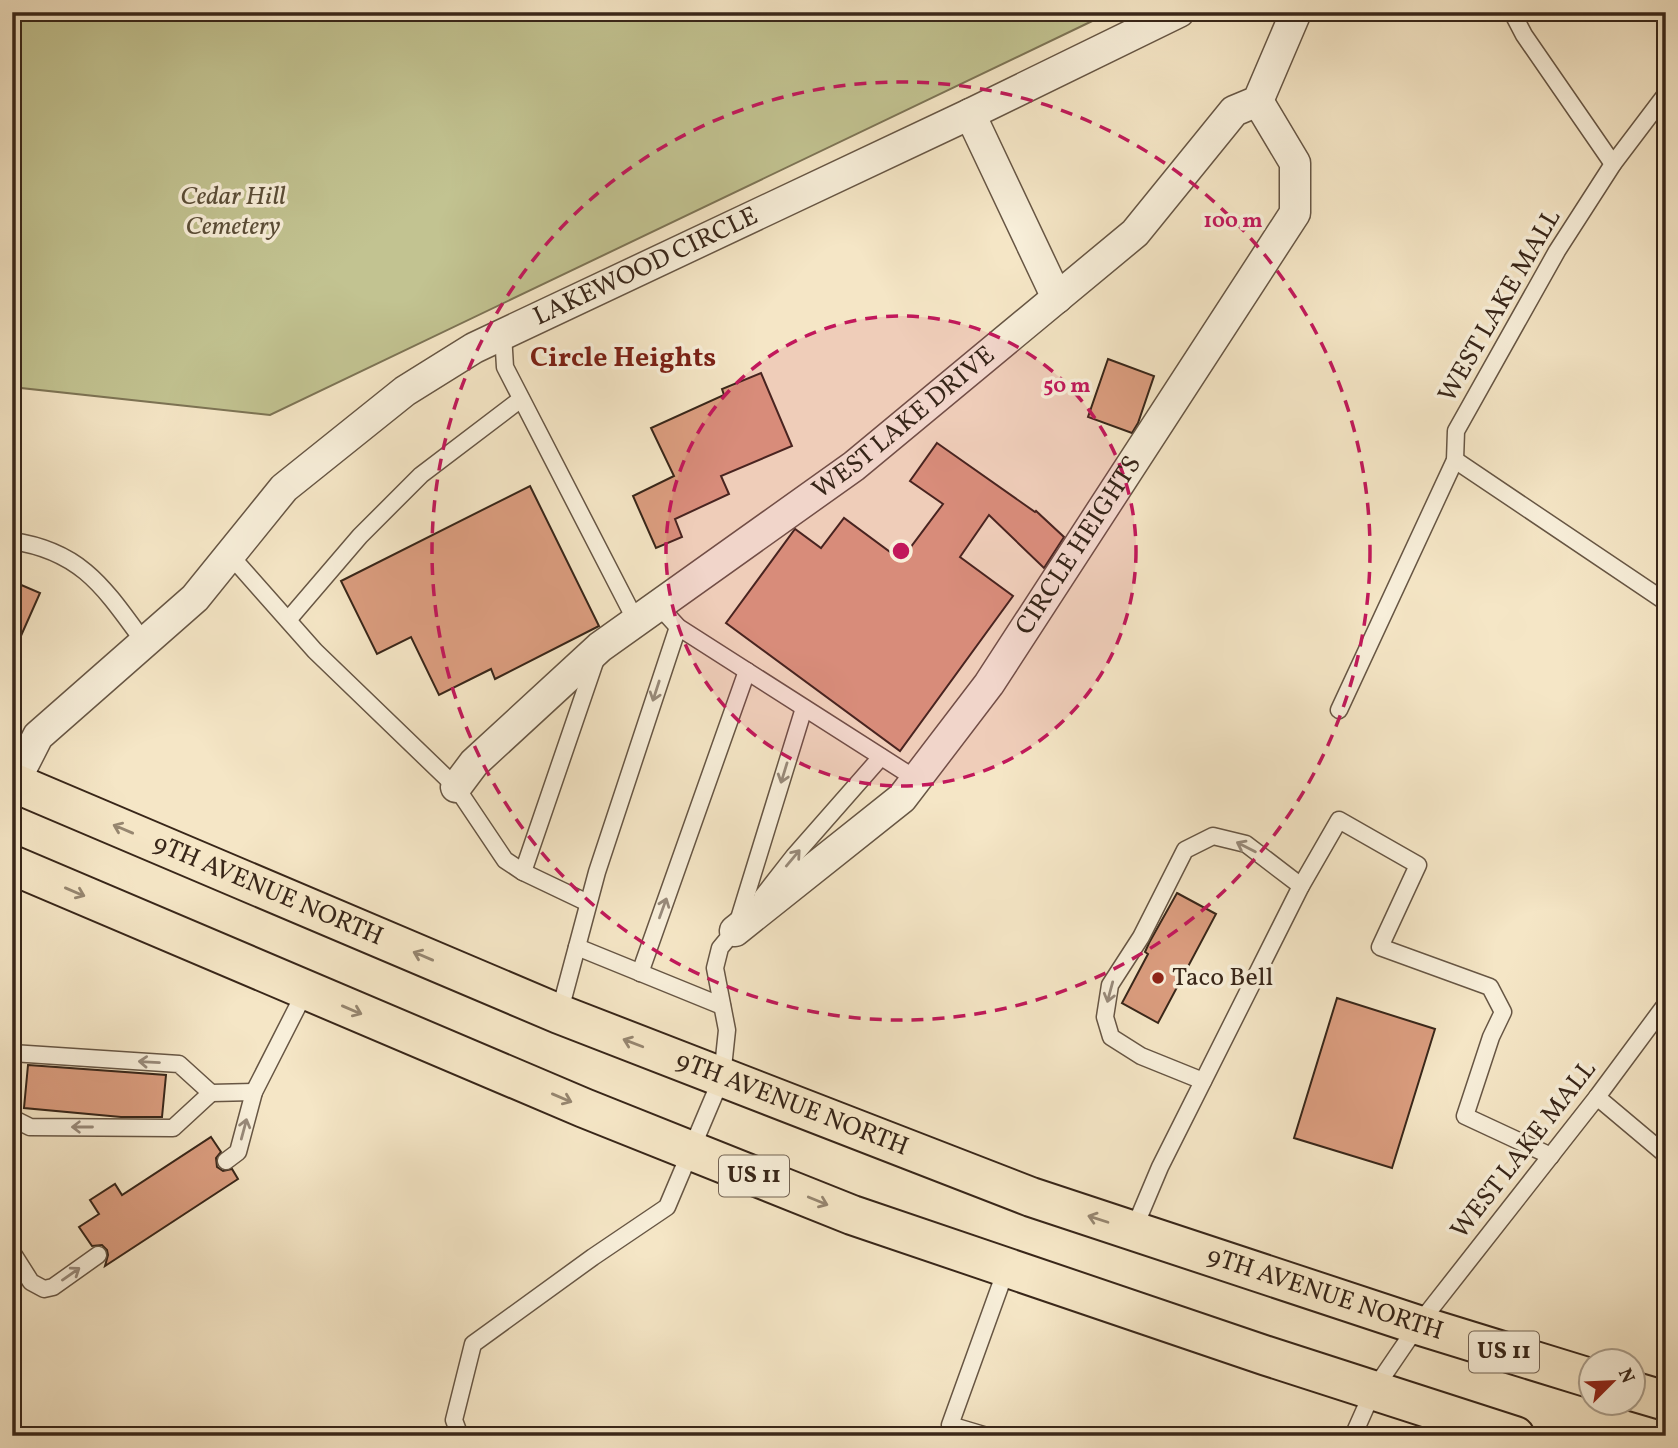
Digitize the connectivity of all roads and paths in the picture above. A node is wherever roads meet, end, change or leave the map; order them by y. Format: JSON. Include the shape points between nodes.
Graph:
{"nodes":[{"id":1,"x":1179,"y":12,"type":"edge"},
{"id":2,"x":1296,"y":12,"type":"edge"},
{"id":3,"x":1512,"y":12,"type":"edge"},
{"id":4,"x":1666,"y":94,"type":"edge"},
{"id":5,"x":1258,"y":100,"type":"junction"},
{"id":6,"x":970,"y":114,"type":"junction"},
{"id":7,"x":1613,"y":164,"type":"junction"},
{"id":8,"x":1057,"y":298,"type":"junction"},
{"id":9,"x":503,"y":334,"type":"junction"},
{"id":10,"x":521,"y":399,"type":"junction"},
{"id":11,"x":1455,"y":460,"type":"junction"},
{"id":12,"x":12,"y":541,"type":"edge"},
{"id":13,"x":230,"y":555,"type":"junction"},
{"id":14,"x":1666,"y":602,"type":"edge"},
{"id":15,"x":657,"y":618,"type":"junction"},
{"id":16,"x":288,"y":621,"type":"junction"},
{"id":17,"x":144,"y":642,"type":"junction"},
{"id":18,"x":600,"y":647,"type":"junction"},
{"id":19,"x":747,"y":671,"type":"junction"},
{"id":20,"x":804,"y":708,"type":"junction"},
{"id":21,"x":1339,"y":710,"type":"dead end"},
{"id":22,"x":881,"y":757,"type":"junction"},
{"id":23,"x":916,"y":779,"type":"junction"},
{"id":24,"x":13,"y":786,"type":"edge"},
{"id":25,"x":456,"y":787,"type":"junction"},
{"id":26,"x":12,"y":865,"type":"edge"},
{"id":27,"x":523,"y":872,"type":"junction"},
{"id":28,"x":1301,"y":886,"type":"junction"},
{"id":29,"x":588,"y":903,"type":"junction"},
{"id":30,"x":735,"y":931,"type":"junction"},
{"id":31,"x":576,"y":947,"type":"junction"},
{"id":32,"x":640,"y":973,"type":"junction"},
{"id":33,"x":306,"y":990,"type":"junction"},
{"id":34,"x":1666,"y":1004,"type":"edge"},
{"id":35,"x":722,"y":1006,"type":"junction"},
{"id":36,"x":559,"y":1014,"type":"junction"},
{"id":37,"x":12,"y":1054,"type":"edge"},
{"id":38,"x":722,"y":1077,"type":"junction"},
{"id":39,"x":1203,"y":1081,"type":"junction"},
{"id":40,"x":254,"y":1092,"type":"junction"},
{"id":41,"x":211,"y":1093,"type":"junction"},
{"id":42,"x":1597,"y":1097,"type":"junction"},
{"id":43,"x":12,"y":1118,"type":"edge"},
{"id":44,"x":692,"y":1151,"type":"junction"},
{"id":45,"x":1666,"y":1155,"type":"edge"},
{"id":46,"x":1551,"y":1156,"type":"junction"},
{"id":47,"x":226,"y":1161,"type":"dead end"},
{"id":48,"x":1133,"y":1231,"type":"junction"},
{"id":49,"x":12,"y":1252,"type":"edge"},
{"id":50,"x":98,"y":1255,"type":"dead end"},
{"id":51,"x":1007,"y":1267,"type":"junction"},
{"id":52,"x":1418,"y":1325,"type":"junction"},
{"id":53,"x":1576,"y":1373,"type":"edge"},
{"id":54,"x":1373,"y":1391,"type":"junction"},
{"id":55,"x":1646,"y":1395,"type":"edge"},
{"id":56,"x":1666,"y":1401,"type":"edge"},
{"id":57,"x":947,"y":1431,"type":"edge"},
{"id":58,"x":460,"y":1436,"type":"edge"},
{"id":59,"x":986,"y":1436,"type":"edge"},
{"id":60,"x":1353,"y":1436,"type":"edge"},
{"id":61,"x":1515,"y":1436,"type":"edge"}],
"edges":[{"from":1,"to":6,"type":"street","name":"LAKEWOOD CIRCLE"},
{"from":2,"to":5,"type":"street"},
{"from":3,"to":7,"type":"lane"},
{"from":4,"to":7,"type":"lane","name":"WEST LAKE MALL"},
{"from":5,"to":8,"type":"street","name":"WEST LAKE DRIVE","via":[[1234,111],[1135,233]]},
{"from":5,"to":23,"type":"street","name":"CIRCLE HEIGHTS","via":[[1295,163],[1295,213],[989,684]]},
{"from":6,"to":8,"type":"street"},
{"from":6,"to":9,"type":"street","name":"LAKEWOOD CIRCLE"},
{"from":7,"to":11,"type":"lane","name":"WEST LAKE MALL","via":[[1557,251],[1456,431]]},
{"from":8,"to":15,"type":"street","name":"WEST LAKE DRIVE","via":[[853,466]]},
{"from":9,"to":10,"type":"lane","via":[[505,367]]},
{"from":9,"to":13,"type":"street","name":"LAKEWOOD CIRCLE","via":[[405,391],[284,488]]},
{"from":10,"to":15,"type":"lane"},
{"from":10,"to":16,"type":"lane","via":[[421,475],[360,536]]},
{"from":11,"to":14,"type":"lane"},
{"from":11,"to":21,"type":"lane","name":"WEST LAKE MALL"},
{"from":12,"to":17,"type":"lane","via":[[46,547],[86,571]]},
{"from":13,"to":16,"type":"lane"},
{"from":13,"to":17,"type":"street","name":"LAKEWOOD CIRCLE","via":[[195,598]]},
{"from":15,"to":18,"type":"street","name":"WEST LAKE DRIVE"},
{"from":15,"to":19,"type":"lane"},
{"from":15,"to":29,"type":"lane","one_way":true},
{"from":16,"to":25,"type":"lane"},
{"from":17,"to":24,"type":"street","name":"LAKEWOOD CIRCLE","via":[[38,736]]},
{"from":18,"to":25,"type":"street","name":"WEST LAKE DRIVE","via":[[474,763]]},
{"from":18,"to":27,"type":"lane"},
{"from":19,"to":20,"type":"lane"},
{"from":32,"to":19,"type":"lane","one_way":true},
{"from":20,"to":22,"type":"lane"},
{"from":20,"to":30,"type":"lane","one_way":true},
{"from":22,"to":23,"type":"lane"},
{"from":30,"to":22,"type":"lane","one_way":true},
{"from":23,"to":30,"type":"street","name":"CIRCLE HEIGHTS","via":[[902,798]]},
{"from":36,"to":24,"type":"main road","name":"9TH AVENUE NORTH","number":"US 11","one_way":true},
{"from":25,"to":27,"type":"lane","via":[[505,860]]},
{"from":26,"to":33,"type":"main road","number":"US 11","one_way":true},
{"from":27,"to":29,"type":"lane"},
{"from":28,"to":39,"type":"lane"},
{"from":28,"to":39,"type":"lane","one_way":true,"via":[[1246,844],[1213,836],[1185,850],[1141,937],[1110,985],[1105,1017],[1111,1037],[1141,1056]]},
{"from":28,"to":46,"type":"lane","via":[[1339,820],[1418,866],[1380,947],[1490,987],[1503,1012],[1465,1116]]},
{"from":29,"to":31,"type":"lane"},
{"from":30,"to":35,"type":"lane","via":[[720,948],[715,968]]},
{"from":31,"to":32,"type":"lane"},
{"from":31,"to":36,"type":"lane"},
{"from":32,"to":35,"type":"lane"},
{"from":33,"to":40,"type":"lane"},
{"from":33,"to":44,"type":"main road","number":"US 11","one_way":true},
{"from":34,"to":42,"type":"lane","name":"WEST LAKE MALL"},
{"from":35,"to":38,"type":"lane","via":[[727,1030]]},
{"from":38,"to":36,"type":"main road","name":"9TH AVENUE NORTH","number":"US 11","one_way":true},
{"from":41,"to":37,"type":"lane","one_way":true,"via":[[179,1063]]},
{"from":38,"to":44,"type":"lane"},
{"from":48,"to":38,"type":"main road","name":"9TH AVENUE NORTH","number":"US 11","one_way":true,"via":[[1031,1197]]},
{"from":39,"to":48,"type":"lane"},
{"from":40,"to":41,"type":"lane"},
{"from":47,"to":40,"type":"lane","one_way":true,"via":[[238,1152]]},
{"from":41,"to":43,"type":"lane","one_way":true,"via":[[173,1128],[30,1127]]},
{"from":42,"to":45,"type":"lane"},
{"from":42,"to":46,"type":"lane","name":"WEST LAKE MALL"},
{"from":44,"to":51,"type":"main road","number":"US 11","one_way":true,"via":[[852,1214]]},
{"from":44,"to":58,"type":"lane","via":[[667,1206],[473,1344],[454,1420]]},
{"from":46,"to":52,"type":"lane","name":"WEST LAKE MALL"},
{"from":48,"to":52,"type":"main road","name":"9TH AVENUE NORTH","number":"US 11"},
{"from":49,"to":50,"type":"lane","one_way":true,"via":[[31,1282],[44,1289]]},
{"from":51,"to":54,"type":"main road","number":"US 11"},
{"from":51,"to":57,"type":"lane"},
{"from":52,"to":53,"type":"main road","name":"9TH AVENUE NORTH","number":"US 11"},
{"from":52,"to":54,"type":"lane","name":"WEST LAKE MALL"},
{"from":54,"to":60,"type":"lane","name":"WEST LAKE MALL"},
{"from":54,"to":61,"type":"main road","number":"US 11"},
{"from":55,"to":56,"type":"main road"},
{"from":57,"to":59,"type":"lane"}]}
